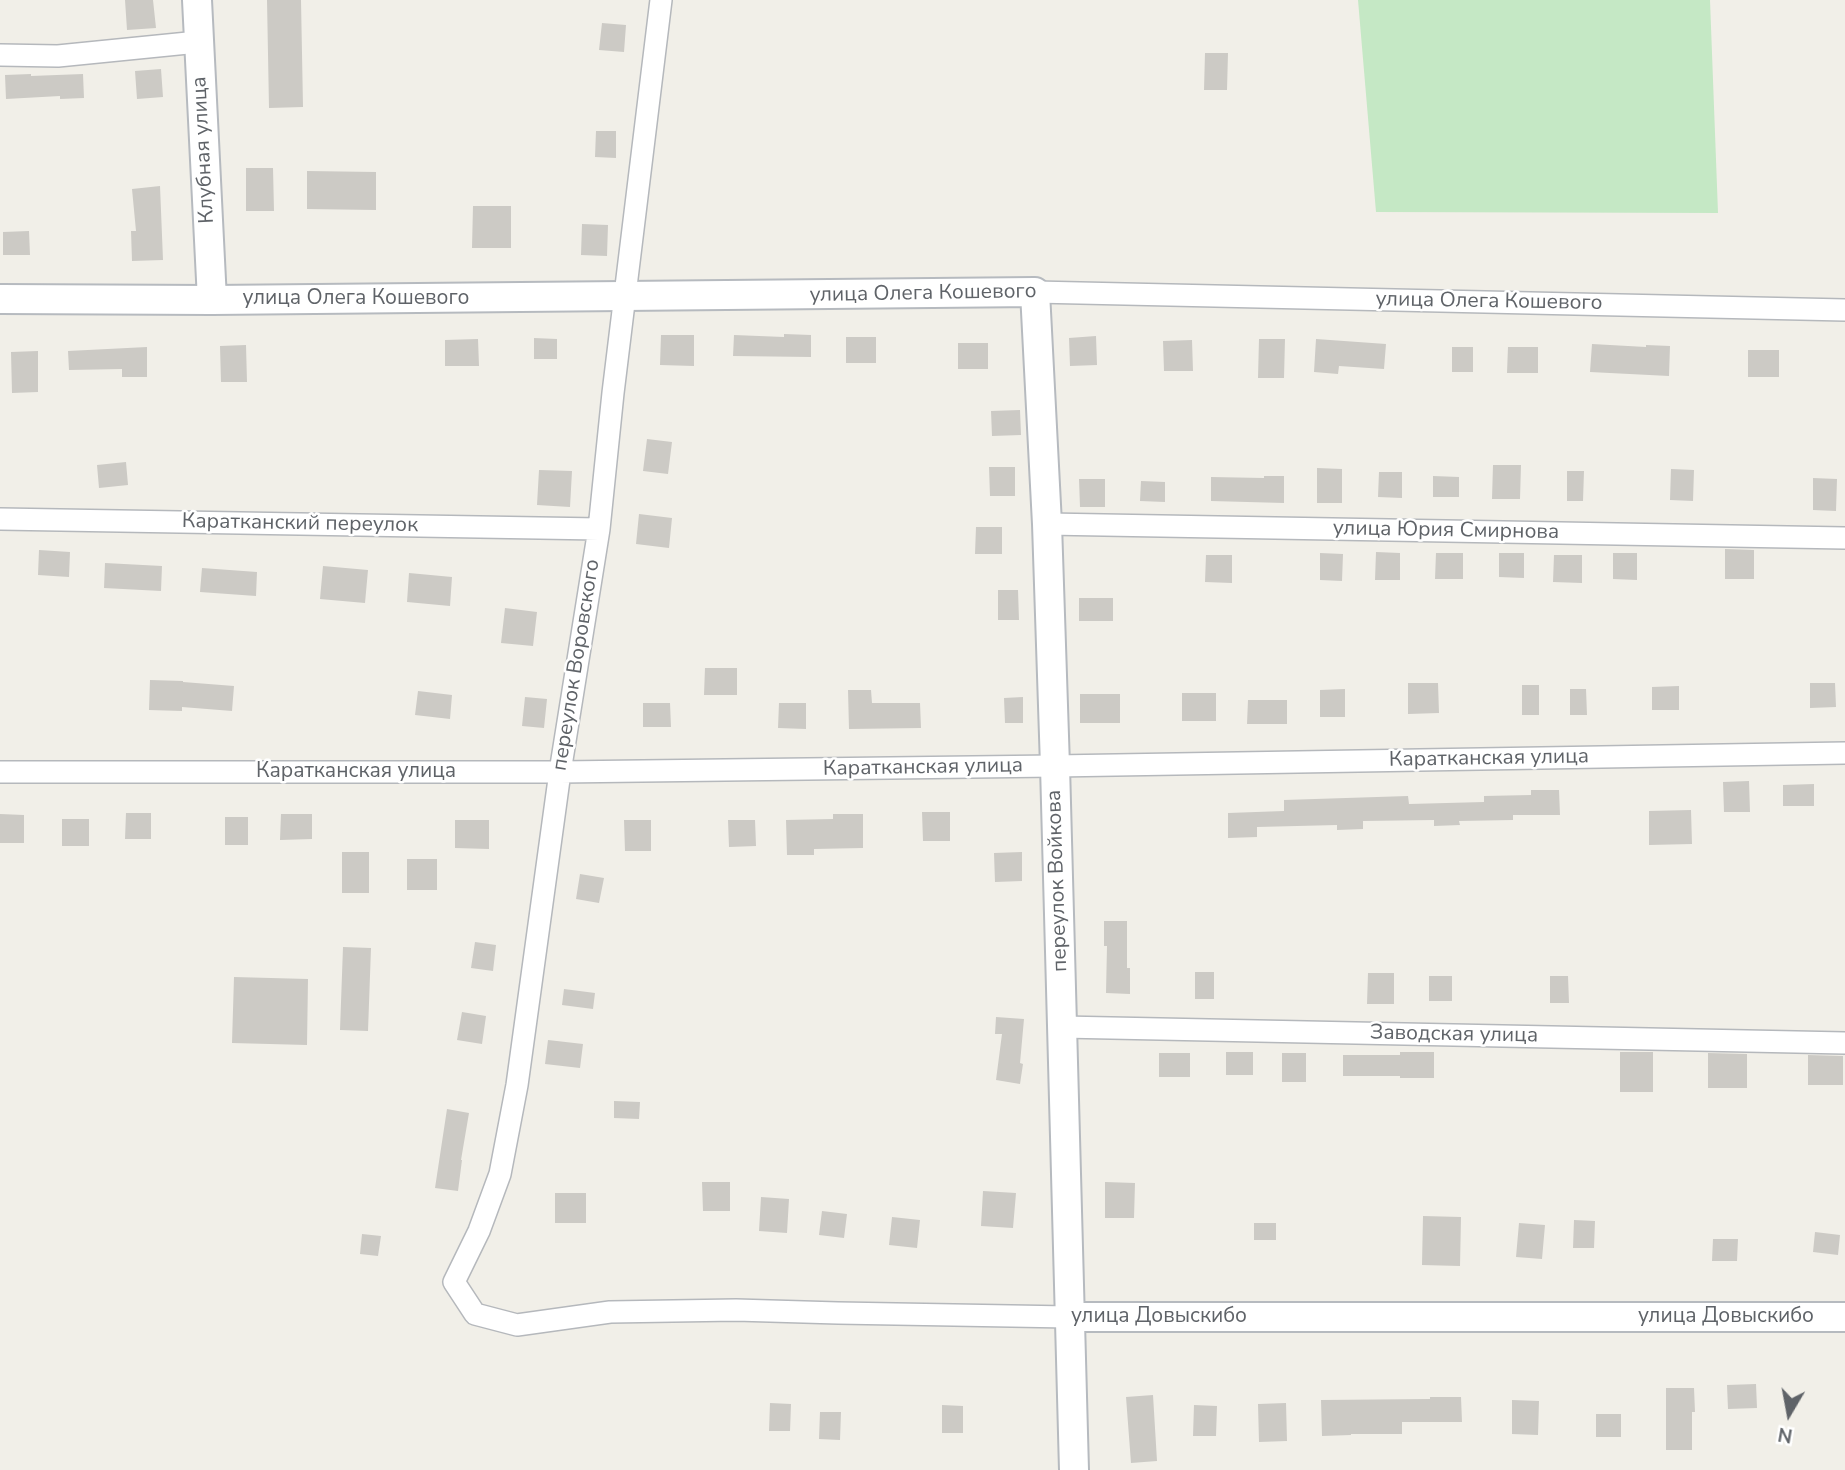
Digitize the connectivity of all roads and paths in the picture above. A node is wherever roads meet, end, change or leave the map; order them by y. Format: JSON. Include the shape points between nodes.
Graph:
{"nodes":[{"id":1,"x":197,"y":0,"type":"edge"},
{"id":2,"x":661,"y":0,"type":"edge"},
{"id":3,"x":198,"y":42,"type":"junction"},
{"id":4,"x":0,"y":55,"type":"edge"},
{"id":5,"x":1035,"y":292,"type":"junction"},
{"id":6,"x":625,"y":297,"type":"junction"},
{"id":7,"x":0,"y":299,"type":"edge"},
{"id":8,"x":212,"y":300,"type":"junction"},
{"id":9,"x":1845,"y":310,"type":"edge"},
{"id":10,"x":0,"y":519,"type":"edge"},
{"id":11,"x":1047,"y":524,"type":"junction"},
{"id":12,"x":599,"y":529,"type":"junction"},
{"id":13,"x":1845,"y":538,"type":"edge"},
{"id":14,"x":1845,"y":753,"type":"edge"},
{"id":15,"x":1055,"y":766,"type":"junction"},
{"id":16,"x":0,"y":772,"type":"edge"},
{"id":17,"x":560,"y":772,"type":"junction"},
{"id":18,"x":1062,"y":1027,"type":"junction"},
{"id":19,"x":1845,"y":1043,"type":"edge"},
{"id":20,"x":475,"y":1314,"type":"joint"},
{"id":21,"x":1069,"y":1317,"type":"junction"},
{"id":22,"x":1845,"y":1317,"type":"edge"},
{"id":23,"x":1074,"y":1470,"type":"edge"}],
"edges":[{"from":1,"to":3,"type":"street","name":"Клубная улица"},
{"from":2,"to":6,"type":"street","name":"переулок Воровского"},
{"from":3,"to":4,"type":"street","via":[[58,56]]},
{"from":3,"to":8,"type":"street","name":"Клубная улица"},
{"from":5,"to":6,"type":"street","name":"улица Олега Кошевого"},
{"from":5,"to":9,"type":"street","name":"улица Олега Кошевого"},
{"from":5,"to":11,"type":"street","name":"переулок Войкова"},
{"from":6,"to":8,"type":"street","name":"улица Олега Кошевого"},
{"from":6,"to":12,"type":"street","name":"переулок Воровского"},
{"from":7,"to":8,"type":"street","name":"улица Олега Кошевого"},
{"from":10,"to":12,"type":"street","name":"Каратканский переулок"},
{"from":11,"to":13,"type":"street","name":"улица Юрия Смирнова"},
{"from":11,"to":15,"type":"street","name":"переулок Войкова"},
{"from":12,"to":17,"type":"street","name":"переулок Воровского"},
{"from":14,"to":15,"type":"street","name":"Каратканская улица"},
{"from":15,"to":17,"type":"street","name":"Каратканская улица"},
{"from":15,"to":18,"type":"street","name":"переулок Войкова"},
{"from":16,"to":17,"type":"street","name":"Каратканская улица"},
{"from":17,"to":20,"type":"street","name":"переулок Воровского","via":[[517,1085],[500,1174],[454,1282]]},
{"from":18,"to":19,"type":"street","name":"Заводская улица"},
{"from":18,"to":21,"type":"street","name":"переулок Войкова"},
{"from":20,"to":21,"type":"street","name":"улица Довыскибо","via":[[517,1325],[610,1312],[736,1310]]},
{"from":21,"to":22,"type":"street","name":"улица Довыскибо"},
{"from":21,"to":23,"type":"street","name":"переулок Войкова"}]}
